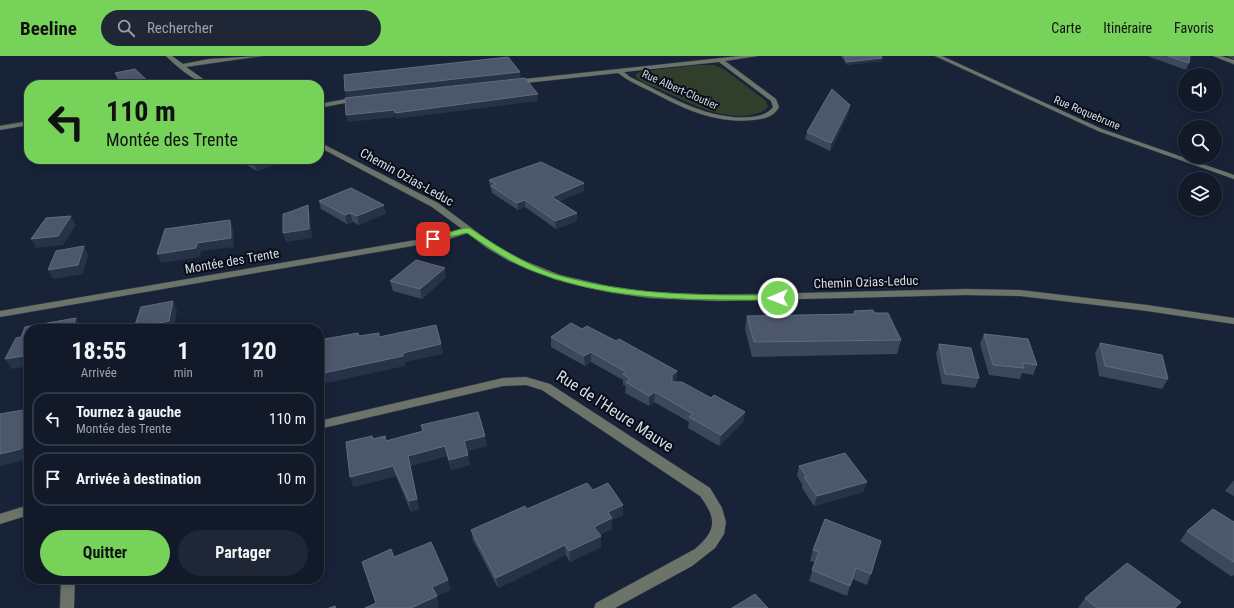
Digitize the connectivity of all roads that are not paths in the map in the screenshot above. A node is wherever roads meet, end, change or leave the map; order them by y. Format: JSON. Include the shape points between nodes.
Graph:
{"nodes":[{"id":1,"x":169,"y":56,"type":"edge"},
{"id":2,"x":259,"y":56,"type":"edge"},
{"id":3,"x":756,"y":56,"type":"edge"},
{"id":4,"x":938,"y":56,"type":"edge"},
{"id":5,"x":1216,"y":56,"type":"edge"},
{"id":6,"x":720,"y":60,"type":"junction"},
{"id":7,"x":1234,"y":62,"type":"edge"},
{"id":8,"x":182,"y":66,"type":"junction"},
{"id":9,"x":619,"y":71,"type":"junction"},
{"id":10,"x":202,"y":80,"type":"edge"},
{"id":11,"x":510,"y":83,"type":"edge"},
{"id":12,"x":361,"y":99,"type":"edge"},
{"id":13,"x":324,"y":105,"type":"edge"},
{"id":14,"x":24,"y":124,"type":"edge"},
{"id":15,"x":0,"y":128,"type":"edge"},
{"id":16,"x":324,"y":147,"type":"edge"},
{"id":17,"x":1234,"y":177,"type":"edge"},
{"id":18,"x":468,"y":230,"type":"junction"},
{"id":19,"x":0,"y":314,"type":"edge"},
{"id":20,"x":1234,"y":321,"type":"edge"},
{"id":21,"x":324,"y":424,"type":"edge"},
{"id":22,"x":24,"y":512,"type":"edge"},
{"id":23,"x":0,"y":519,"type":"edge"},
{"id":24,"x":68,"y":584,"type":"edge"},
{"id":25,"x":67,"y":608,"type":"edge"},
{"id":26,"x":601,"y":608,"type":"edge"}],
"edges":[{"from":1,"to":8,"type":"street"},
{"from":2,"to":8,"type":"street"},
{"from":3,"to":6,"type":"street"},
{"from":4,"to":17,"type":"street","name":"Rue Roquebrune","via":[[1100,130]]},
{"from":5,"to":7,"type":"street"},
{"from":6,"to":9,"type":"street"},
{"from":6,"to":9,"type":"street","name":"Rue Albert-Cloutier","via":[[774,100],[774,111],[747,119],[710,116],[628,78]]},
{"from":8,"to":10,"type":"street"},
{"from":9,"to":11,"type":"street"},
{"from":12,"to":13,"type":"street"},
{"from":14,"to":15,"type":"street"},
{"from":16,"to":18,"type":"street","name":"Chemin Ozias-Leduc","via":[[435,205]]},
{"from":18,"to":19,"type":"street","name":"Montée des Trente","via":[[439,238]]},
{"from":18,"to":20,"type":"street","name":"Chemin Ozias-Leduc","via":[[499,252],[540,271],[589,285],[642,294],[682,298],[725,298],[1020,293]]},
{"from":21,"to":26,"type":"street","name":"Rue de l'Heure Mauve","via":[[503,382],[526,381],[546,388],[705,492],[715,506],[719,522],[711,544],[697,556]]},
{"from":22,"to":23,"type":"street"},
{"from":24,"to":25,"type":"street"}]}
